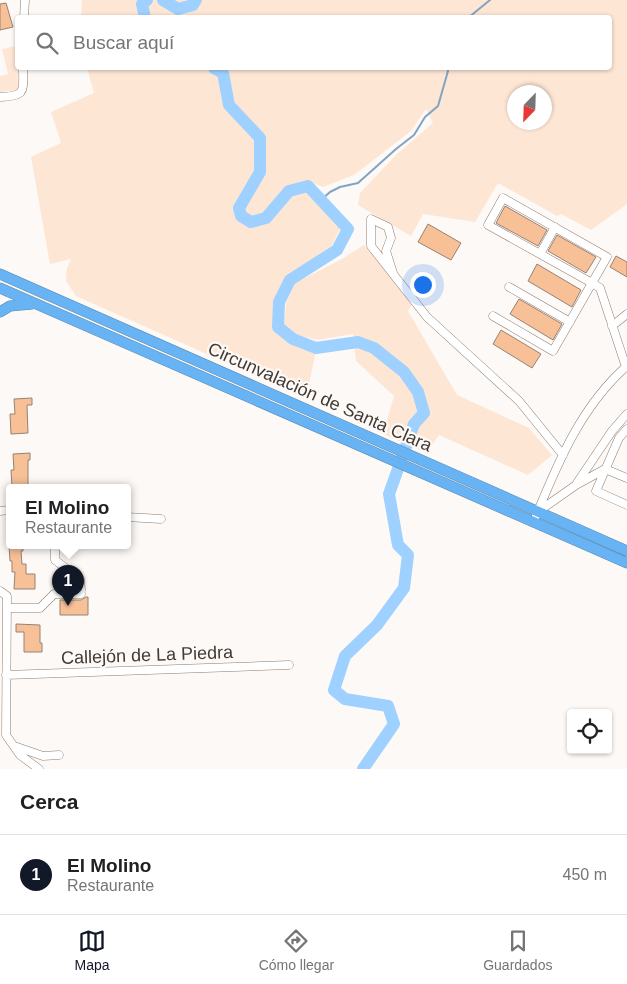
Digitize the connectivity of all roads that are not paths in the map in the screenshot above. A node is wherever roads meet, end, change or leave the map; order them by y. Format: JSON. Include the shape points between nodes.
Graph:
{"nodes":[{"id":1,"x":25,"y":0,"type":"edge"},
{"id":2,"x":24,"y":15,"type":"edge"},
{"id":3,"x":23,"y":70,"type":"edge"},
{"id":4,"x":0,"y":97,"type":"edge"},
{"id":5,"x":555,"y":227,"type":"junction"},
{"id":6,"x":540,"y":254,"type":"junction"},
{"id":7,"x":393,"y":273,"type":"junction"},
{"id":8,"x":0,"y":274,"type":"edge"},
{"id":9,"x":592,"y":283,"type":"junction"},
{"id":10,"x":509,"y":287,"type":"dead end"},
{"id":11,"x":0,"y":288,"type":"edge"},
{"id":12,"x":33,"y":304,"type":"junction"},
{"id":13,"x":0,"y":312,"type":"edge"},
{"id":14,"x":627,"y":314,"type":"edge"},
{"id":15,"x":492,"y":316,"type":"dead end"},
{"id":16,"x":570,"y":322,"type":"junction"},
{"id":17,"x":612,"y":326,"type":"junction"},
{"id":18,"x":627,"y":367,"type":"edge"},
{"id":19,"x":627,"y":414,"type":"edge"},
{"id":20,"x":627,"y":429,"type":"edge"},
{"id":21,"x":563,"y":455,"type":"junction"},
{"id":22,"x":605,"y":469,"type":"junction"},
{"id":23,"x":627,"y":478,"type":"edge"},
{"id":24,"x":576,"y":485,"type":"junction"},
{"id":25,"x":627,"y":505,"type":"edge"},
{"id":26,"x":131,"y":517,"type":"edge"},
{"id":27,"x":535,"y":517,"type":"junction"},
{"id":28,"x":161,"y":519,"type":"dead end"},
{"id":29,"x":55,"y":549,"type":"edge"},
{"id":30,"x":627,"y":551,"type":"edge"},
{"id":31,"x":627,"y":564,"type":"edge"},
{"id":32,"x":0,"y":591,"type":"edge"},
{"id":33,"x":7,"y":608,"type":"junction"},
{"id":34,"x":289,"y":665,"type":"dead end"},
{"id":35,"x":6,"y":674,"type":"junction"},
{"id":36,"x":14,"y":746,"type":"junction"},
{"id":37,"x":59,"y":755,"type":"dead end"},
{"id":38,"x":39,"y":769,"type":"edge"}],
"edges":[{"from":1,"to":2,"type":"street"},
{"from":3,"to":4,"type":"street","via":[[20,94]]},
{"from":5,"to":6,"type":"street"},
{"from":5,"to":6,"type":"street","via":[[503,198],[488,225]]},
{"from":5,"to":9,"type":"street","via":[[606,256]]},
{"from":6,"to":9,"type":"street"},
{"from":7,"to":7,"type":"street","via":[[371,246],[371,219],[388,227],[391,238],[386,252]]},
{"from":7,"to":21,"type":"street","via":[[427,317],[519,401]]},
{"from":8,"to":27,"type":"highway","name":"Circunvalación de Santa Clara","via":[[425,461]]},
{"from":9,"to":16,"type":"street"},
{"from":9,"to":17,"type":"street","via":[[600,288]]},
{"from":10,"to":16,"type":"street"},
{"from":11,"to":12,"type":"highway","name":"Circunvalación de Santa Clara"},
{"from":12,"to":13,"type":"highway","via":[[10,306]]},
{"from":12,"to":27,"type":"highway","name":"Circunvalación de Santa Clara","via":[[420,472]]},
{"from":14,"to":17,"type":"street"},
{"from":15,"to":16,"type":"street","via":[[553,351]]},
{"from":17,"to":18,"type":"street"},
{"from":18,"to":21,"type":"street","via":[[592,403]]},
{"from":19,"to":24,"type":"street"},
{"from":20,"to":22,"type":"street","via":[[619,438]]},
{"from":21,"to":27,"type":"street"},
{"from":22,"to":23,"type":"street"},
{"from":22,"to":24,"type":"street"},
{"from":22,"to":25,"type":"street","via":[[596,492]]},
{"from":24,"to":27,"type":"street"},
{"from":26,"to":28,"type":"street"},
{"from":27,"to":30,"type":"highway","name":"Circunvalación de Santa Clara"},
{"from":27,"to":31,"type":"highway","name":"Circunvalación de Santa Clara"},
{"from":29,"to":33,"type":"street","via":[[55,560],[80,579],[81,592],[54,594],[40,608]]},
{"from":32,"to":33,"type":"street","via":[[7,596]]},
{"from":33,"to":35,"type":"street"},
{"from":34,"to":35,"type":"street","name":"Callejón de La Piedra"},
{"from":35,"to":36,"type":"street","via":[[6,735]]},
{"from":36,"to":37,"type":"street","via":[[43,756]]},
{"from":36,"to":38,"type":"street","via":[[20,755]]}]}
